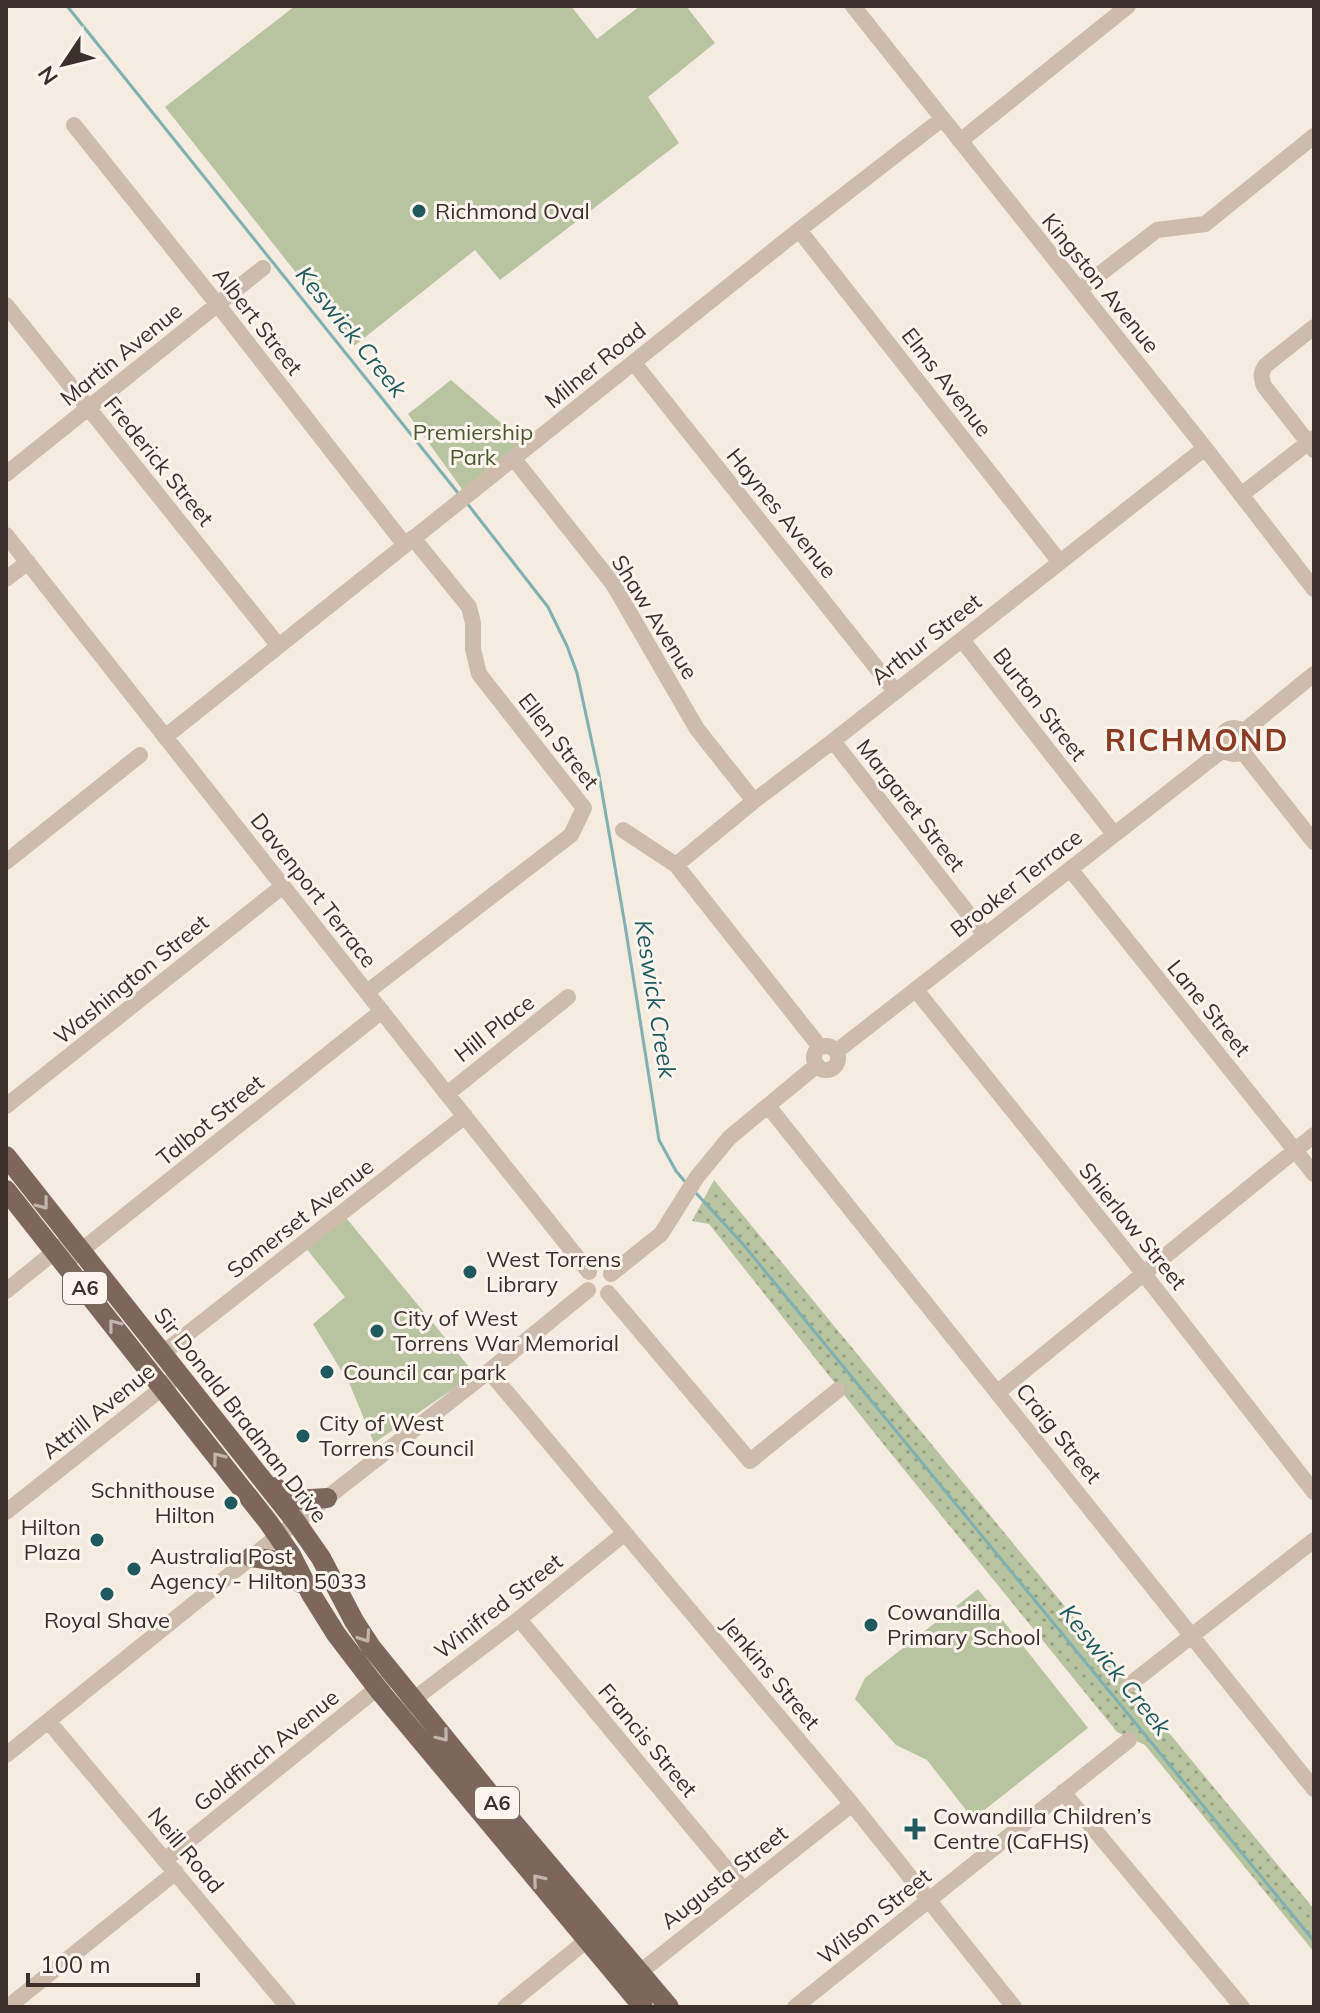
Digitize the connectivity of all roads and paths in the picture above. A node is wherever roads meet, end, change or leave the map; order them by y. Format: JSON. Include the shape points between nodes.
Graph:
{"nodes":[{"id":1,"x":853,"y":6,"type":"edge"},
{"id":2,"x":1128,"y":6,"type":"edge"},
{"id":3,"x":942,"y":119,"type":"junction"},
{"id":4,"x":74,"y":125,"type":"dead end"},
{"id":5,"x":1314,"y":136,"type":"edge"},
{"id":6,"x":960,"y":141,"type":"junction"},
{"id":7,"x":799,"y":230,"type":"junction"},
{"id":8,"x":263,"y":268,"type":"dead end"},
{"id":9,"x":1079,"y":290,"type":"junction"},
{"id":10,"x":6,"y":305,"type":"edge"},
{"id":11,"x":218,"y":305,"type":"junction"},
{"id":12,"x":1314,"y":327,"type":"edge"},
{"id":13,"x":634,"y":363,"type":"junction"},
{"id":14,"x":89,"y":408,"type":"junction"},
{"id":15,"x":1312,"y":444,"type":"edge"},
{"id":16,"x":1205,"y":448,"type":"junction"},
{"id":17,"x":514,"y":459,"type":"junction"},
{"id":18,"x":6,"y":474,"type":"edge"},
{"id":19,"x":1241,"y":495,"type":"junction"},
{"id":20,"x":6,"y":535,"type":"edge"},
{"id":21,"x":409,"y":542,"type":"junction"},
{"id":22,"x":1059,"y":561,"type":"junction"},
{"id":23,"x":28,"y":562,"type":"junction"},
{"id":24,"x":6,"y":579,"type":"edge"},
{"id":25,"x":1314,"y":589,"type":"edge"},
{"id":26,"x":962,"y":640,"type":"junction"},
{"id":27,"x":278,"y":645,"type":"junction"},
{"id":28,"x":1314,"y":674,"type":"edge"},
{"id":29,"x":895,"y":691,"type":"junction"},
{"id":30,"x":1243,"y":732,"type":"junction"},
{"id":31,"x":165,"y":737,"type":"junction"},
{"id":32,"x":833,"y":741,"type":"junction"},
{"id":33,"x":1224,"y":749,"type":"junction"},
{"id":34,"x":1242,"y":751,"type":"junction"},
{"id":35,"x":140,"y":755,"type":"dead end"},
{"id":36,"x":754,"y":801,"type":"junction"},
{"id":37,"x":623,"y":830,"type":"dead end"},
{"id":38,"x":1114,"y":834,"type":"junction"},
{"id":39,"x":1314,"y":842,"type":"edge"},
{"id":40,"x":8,"y":857,"type":"edge"},
{"id":41,"x":676,"y":865,"type":"junction"},
{"id":42,"x":1070,"y":869,"type":"junction"},
{"id":43,"x":283,"y":886,"type":"junction"},
{"id":44,"x":985,"y":935,"type":"junction"},
{"id":45,"x":916,"y":990,"type":"junction"},
{"id":46,"x":367,"y":992,"type":"junction"},
{"id":47,"x":568,"y":997,"type":"dead end"},
{"id":48,"x":382,"y":1011,"type":"junction"},
{"id":49,"x":828,"y":1049,"type":"junction"},
{"id":50,"x":447,"y":1094,"type":"junction"},
{"id":51,"x":6,"y":1106,"type":"edge"},
{"id":52,"x":768,"y":1106,"type":"junction"},
{"id":53,"x":465,"y":1116,"type":"junction"},
{"id":54,"x":1314,"y":1135,"type":"edge"},
{"id":55,"x":1295,"y":1150,"type":"junction"},
{"id":56,"x":6,"y":1156,"type":"edge"},
{"id":57,"x":1314,"y":1174,"type":"edge"},
{"id":58,"x":6,"y":1190,"type":"edge"},
{"id":59,"x":68,"y":1251,"type":"junction"},
{"id":60,"x":589,"y":1272,"type":"junction"},
{"id":61,"x":611,"y":1274,"type":"junction"},
{"id":62,"x":1144,"y":1274,"type":"junction"},
{"id":63,"x":588,"y":1290,"type":"junction"},
{"id":64,"x":6,"y":1291,"type":"edge"},
{"id":65,"x":608,"y":1293,"type":"junction"},
{"id":66,"x":163,"y":1353,"type":"junction"},
{"id":67,"x":489,"y":1371,"type":"junction"},
{"id":68,"x":180,"y":1374,"type":"junction"},
{"id":69,"x":162,"y":1387,"type":"junction"},
{"id":70,"x":838,"y":1390,"type":"dead end"},
{"id":71,"x":998,"y":1392,"type":"junction"},
{"id":72,"x":256,"y":1473,"type":"junction"},
{"id":73,"x":1314,"y":1492,"type":"edge"},
{"id":74,"x":327,"y":1498,"type":"junction"},
{"id":75,"x":6,"y":1512,"type":"edge"},
{"id":76,"x":296,"y":1522,"type":"junction"},
{"id":77,"x":625,"y":1533,"type":"junction"},
{"id":78,"x":278,"y":1536,"type":"junction"},
{"id":79,"x":1314,"y":1540,"type":"edge"},
{"id":80,"x":251,"y":1557,"type":"junction"},
{"id":81,"x":311,"y":1594,"type":"junction"},
{"id":82,"x":519,"y":1619,"type":"junction"},
{"id":83,"x":1193,"y":1637,"type":"junction"},
{"id":84,"x":386,"y":1682,"type":"junction"},
{"id":85,"x":1129,"y":1685,"type":"dead end"},
{"id":86,"x":405,"y":1706,"type":"junction"},
{"id":87,"x":49,"y":1722,"type":"junction"},
{"id":88,"x":1129,"y":1740,"type":"dead end"},
{"id":89,"x":6,"y":1755,"type":"edge"},
{"id":90,"x":1314,"y":1789,"type":"edge"},
{"id":91,"x":1063,"y":1792,"type":"junction"},
{"id":92,"x":852,"y":1804,"type":"junction"},
{"id":93,"x":171,"y":1866,"type":"junction"},
{"id":94,"x":744,"y":1890,"type":"junction"},
{"id":95,"x":928,"y":1901,"type":"junction"},
{"id":96,"x":595,"y":1933,"type":"junction"},
{"id":97,"x":632,"y":1978,"type":"junction"},
{"id":98,"x":8,"y":2007,"type":"edge"},
{"id":99,"x":288,"y":2007,"type":"edge"},
{"id":100,"x":505,"y":2007,"type":"edge"},
{"id":101,"x":643,"y":2007,"type":"edge"},
{"id":102,"x":669,"y":2007,"type":"edge"},
{"id":103,"x":795,"y":2007,"type":"edge"},
{"id":104,"x":1014,"y":2007,"type":"edge"},
{"id":105,"x":1242,"y":2007,"type":"edge"}],
"edges":[{"from":1,"to":3,"type":"street","name":"Kingston Avenue"},
{"from":2,"to":6,"type":"street"},
{"from":3,"to":6,"type":"street","name":"Kingston Avenue"},
{"from":3,"to":7,"type":"street","name":"Milner Road"},
{"from":4,"to":11,"type":"street","name":"Albert Street"},
{"from":5,"to":9,"type":"street","via":[[1205,224],[1157,230]]},
{"from":6,"to":9,"type":"street","name":"Kingston Avenue"},
{"from":7,"to":13,"type":"street","name":"Milner Road"},
{"from":7,"to":22,"type":"street","name":"Elms Avenue"},
{"from":8,"to":11,"type":"street","name":"Martin Avenue"},
{"from":9,"to":16,"type":"street","name":"Kingston Avenue"},
{"from":10,"to":14,"type":"street","name":"Frederick Street"},
{"from":11,"to":14,"type":"street","name":"Martin Avenue"},
{"from":11,"to":21,"type":"street","name":"Albert Street"},
{"from":12,"to":15,"type":"street","via":[[1266,365],[1261,378]]},
{"from":13,"to":17,"type":"street","name":"Milner Road"},
{"from":13,"to":29,"type":"street","name":"Haynes Avenue"},
{"from":14,"to":18,"type":"street","name":"Martin Avenue"},
{"from":14,"to":27,"type":"street","name":"Frederick Street"},
{"from":15,"to":19,"type":"street"},
{"from":16,"to":19,"type":"street","name":"Kingston Avenue"},
{"from":16,"to":22,"type":"street","name":"Arthur Street"},
{"from":17,"to":21,"type":"street","name":"Milner Road"},
{"from":17,"to":36,"type":"street","name":"Shaw Avenue","via":[[613,584],[697,729]]},
{"from":19,"to":25,"type":"street","name":"Kingston Avenue"},
{"from":20,"to":23,"type":"street","name":"Davenport Terrace"},
{"from":21,"to":27,"type":"street","name":"Milner Road"},
{"from":21,"to":46,"type":"street","name":"Ellen Street","via":[[469,607],[479,674],[584,808],[571,835]]},
{"from":22,"to":26,"type":"street","name":"Arthur Street"},
{"from":23,"to":24,"type":"street"},
{"from":23,"to":31,"type":"street","name":"Davenport Terrace"},
{"from":26,"to":29,"type":"street","name":"Arthur Street"},
{"from":26,"to":38,"type":"street","name":"Burton Street"},
{"from":27,"to":31,"type":"street","name":"Milner Road"},
{"from":28,"to":30,"type":"street"},
{"from":29,"to":32,"type":"street","name":"Arthur Street"},
{"from":30,"to":33,"type":"street","via":[[1226,730],[1221,737]]},
{"from":30,"to":34,"type":"street"},
{"from":31,"to":43,"type":"street","name":"Davenport Terrace"},
{"from":32,"to":36,"type":"street","name":"Arthur Street"},
{"from":32,"to":44,"type":"street","name":"Margaret Street"},
{"from":33,"to":34,"type":"street"},
{"from":33,"to":38,"type":"street","name":"Brooker Terrace"},
{"from":34,"to":39,"type":"street"},
{"from":35,"to":40,"type":"street"},
{"from":36,"to":41,"type":"street","name":"Arthur Street"},
{"from":37,"to":41,"type":"street"},
{"from":38,"to":42,"type":"street","name":"Brooker Terrace"},
{"from":41,"to":49,"type":"street"},
{"from":42,"to":44,"type":"street","name":"Brooker Terrace"},
{"from":42,"to":55,"type":"street","name":"Lane Street"},
{"from":43,"to":46,"type":"street","name":"Davenport Terrace"},
{"from":43,"to":51,"type":"street","name":"Washington Street"},
{"from":44,"to":45,"type":"street","name":"Brooker Terrace"},
{"from":45,"to":49,"type":"street","name":"Brooker Terrace"},
{"from":45,"to":62,"type":"street","name":"Shierlaw Street"},
{"from":46,"to":48,"type":"street","name":"Davenport Terrace"},
{"from":47,"to":50,"type":"street","name":"Hill Place"},
{"from":48,"to":50,"type":"street","name":"Davenport Terrace"},
{"from":48,"to":59,"type":"street","name":"Talbot Street"},
{"from":49,"to":52,"type":"street","via":[[815,1052],[817,1065]]},
{"from":50,"to":53,"type":"street","name":"Davenport Terrace"},
{"from":52,"to":61,"type":"street","via":[[729,1138],[661,1234]]},
{"from":52,"to":71,"type":"street","name":"Craig Street"},
{"from":53,"to":60,"type":"street","name":"Davenport Terrace"},
{"from":53,"to":66,"type":"street","name":"Somerset Avenue"},
{"from":54,"to":55,"type":"street"},
{"from":55,"to":57,"type":"street","name":"Lane Street"},
{"from":55,"to":62,"type":"street"},
{"from":56,"to":59,"type":"main road","name":"Sir Donald Bradman Drive","number":"A6","one_way":true},
{"from":58,"to":59,"type":"main road","name":"Sir Donald Bradman Drive","number":"A6"},
{"from":59,"to":64,"type":"street","name":"Talbot Street"},
{"from":59,"to":66,"type":"main road","name":"Sir Donald Bradman Drive","number":"A6"},
{"from":69,"to":59,"type":"main road","name":"Sir Donald Bradman Drive","number":"A6","one_way":true},
{"from":60,"to":61,"type":"street","via":[[601,1268]]},
{"from":60,"to":63,"type":"street"},
{"from":61,"to":65,"type":"street"},
{"from":62,"to":71,"type":"street"},
{"from":62,"to":73,"type":"street","name":"Shierlaw Street"},
{"from":63,"to":65,"type":"street","via":[[597,1296]]},
{"from":63,"to":67,"type":"street"},
{"from":65,"to":70,"type":"street","via":[[750,1461]]},
{"from":66,"to":68,"type":"main road","name":"Sir Donald Bradman Drive","number":"A6"},
{"from":67,"to":74,"type":"street"},
{"from":67,"to":77,"type":"street","name":"Jenkins Street"},
{"from":68,"to":69,"type":"street","name":"Attrill Avenue"},
{"from":68,"to":72,"type":"main road","name":"Sir Donald Bradman Drive","number":"A6"},
{"from":69,"to":75,"type":"street","name":"Attrill Avenue"},
{"from":78,"to":69,"type":"main road","name":"Sir Donald Bradman Drive","number":"A6","one_way":true},
{"from":71,"to":83,"type":"street","name":"Craig Street"},
{"from":72,"to":74,"type":"main road","via":[[294,1500]]},
{"from":72,"to":76,"type":"main road","name":"Sir Donald Bradman Drive","number":"A6"},
{"from":74,"to":76,"type":"street"},
{"from":76,"to":78,"type":"street"},
{"from":76,"to":84,"type":"main road","name":"Sir Donald Bradman Drive","number":"A6","one_way":true,"via":[[321,1558]]},
{"from":77,"to":82,"type":"street","name":"Winifred Street"},
{"from":77,"to":92,"type":"street","name":"Jenkins Street"},
{"from":78,"to":80,"type":"street"},
{"from":78,"to":81,"type":"main road","name":"Sir Donald Bradman Drive","number":"A6"},
{"from":79,"to":83,"type":"street"},
{"from":80,"to":81,"type":"main road","via":[[277,1561]]},
{"from":80,"to":87,"type":"street"},
{"from":81,"to":84,"type":"main road","name":"Sir Donald Bradman Drive","number":"A6","via":[[336,1634]]},
{"from":82,"to":86,"type":"street","name":"Winifred Street"},
{"from":82,"to":94,"type":"street","name":"Francis Street"},
{"from":83,"to":85,"type":"street"},
{"from":83,"to":90,"type":"street","name":"Craig Street"},
{"from":84,"to":86,"type":"main road","name":"Sir Donald Bradman Drive","number":"A6"},
{"from":84,"to":93,"type":"street","name":"Goldfinch Avenue"},
{"from":86,"to":96,"type":"main road","name":"Sir Donald Bradman Drive","number":"A6","via":[[507,1815]]},
{"from":87,"to":89,"type":"street"},
{"from":87,"to":93,"type":"street","name":"Neill Road"},
{"from":88,"to":91,"type":"street","name":"Wilson Street"},
{"from":91,"to":95,"type":"street","name":"Wilson Street"},
{"from":91,"to":105,"type":"street"},
{"from":92,"to":94,"type":"street","name":"Augusta Street"},
{"from":92,"to":95,"type":"street","name":"Jenkins Street"},
{"from":93,"to":98,"type":"street","name":"Goldfinch Avenue"},
{"from":93,"to":99,"type":"street","name":"Neill Road"},
{"from":94,"to":97,"type":"street","name":"Augusta Street"},
{"from":95,"to":103,"type":"street","name":"Wilson Street"},
{"from":95,"to":104,"type":"street","name":"Jenkins Street"},
{"from":96,"to":97,"type":"main road","name":"Sir Donald Bradman Drive","number":"A6"},
{"from":96,"to":100,"type":"street"},
{"from":97,"to":101,"type":"main road","name":"Sir Donald Bradman Drive","number":"A6"},
{"from":97,"to":102,"type":"main road","name":"Sir Donald Bradman Drive","number":"A6"}]}
